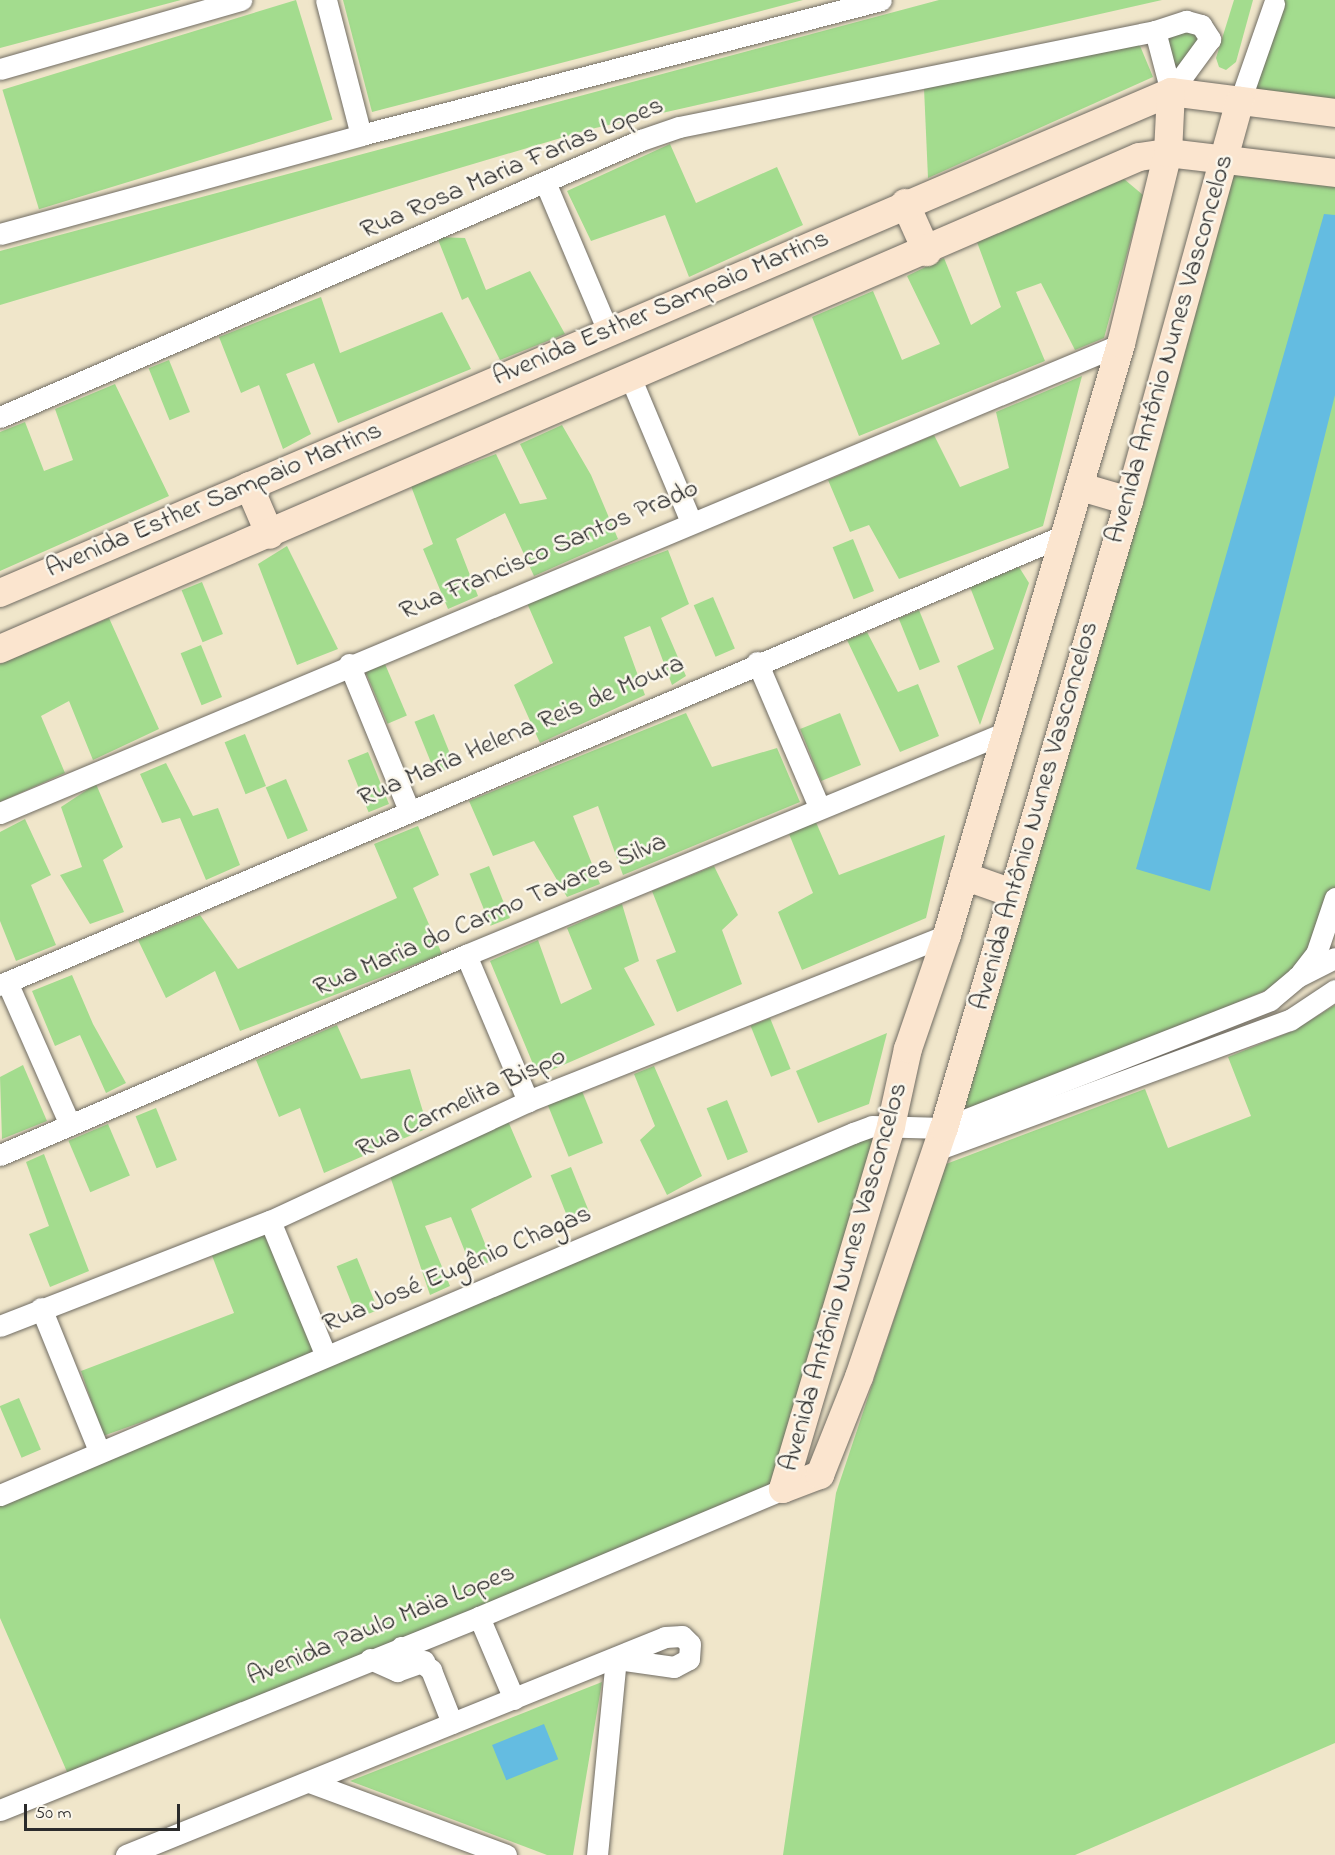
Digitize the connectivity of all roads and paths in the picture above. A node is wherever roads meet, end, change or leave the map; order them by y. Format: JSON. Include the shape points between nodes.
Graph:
{"nodes":[{"id":1,"x":241,"y":0,"type":"edge"},
{"id":2,"x":326,"y":0,"type":"edge"},
{"id":3,"x":881,"y":0,"type":"edge"},
{"id":4,"x":1274,"y":4,"type":"dead end"},
{"id":5,"x":1155,"y":31,"type":"junction"},
{"id":6,"x":0,"y":69,"type":"edge"},
{"id":7,"x":1171,"y":92,"type":"junction"},
{"id":8,"x":1240,"y":101,"type":"junction"},
{"id":9,"x":1335,"y":113,"type":"edge"},
{"id":10,"x":361,"y":135,"type":"junction"},
{"id":11,"x":1168,"y":153,"type":"junction"},
{"id":12,"x":1222,"y":159,"type":"junction"},
{"id":13,"x":1335,"y":173,"type":"edge"},
{"id":14,"x":545,"y":182,"type":"junction"},
{"id":15,"x":906,"y":203,"type":"junction"},
{"id":16,"x":0,"y":234,"type":"edge"},
{"id":17,"x":927,"y":252,"type":"junction"},
{"id":18,"x":608,"y":331,"type":"junction"},
{"id":19,"x":1121,"y":344,"type":"junction"},
{"id":20,"x":631,"y":379,"type":"junction"},
{"id":21,"x":0,"y":417,"type":"edge"},
{"id":22,"x":249,"y":486,"type":"junction"},
{"id":23,"x":1081,"y":487,"type":"junction"},
{"id":24,"x":1129,"y":501,"type":"junction"},
{"id":25,"x":691,"y":522,"type":"junction"},
{"id":26,"x":1066,"y":534,"type":"junction"},
{"id":27,"x":270,"y":535,"type":"junction"},
{"id":28,"x":0,"y":593,"type":"edge"},
{"id":29,"x":0,"y":649,"type":"edge"},
{"id":30,"x":757,"y":662,"type":"junction"},
{"id":31,"x":349,"y":664,"type":"junction"},
{"id":32,"x":1004,"y":733,"type":"junction"},
{"id":33,"x":819,"y":807,"type":"junction"},
{"id":34,"x":409,"y":810,"type":"junction"},
{"id":35,"x":0,"y":813,"type":"edge"},
{"id":36,"x":964,"y":876,"type":"junction"},
{"id":37,"x":1012,"y":893,"type":"junction"},
{"id":38,"x":1333,"y":912,"type":"edge"},
{"id":39,"x":947,"y":935,"type":"junction"},
{"id":40,"x":466,"y":955,"type":"junction"},
{"id":41,"x":1335,"y":958,"type":"edge"},
{"id":42,"x":1297,"y":977,"type":"junction"},
{"id":43,"x":4,"y":983,"type":"edge"},
{"id":44,"x":1335,"y":990,"type":"edge"},
{"id":45,"x":528,"y":1101,"type":"junction"},
{"id":46,"x":70,"y":1125,"type":"junction"},
{"id":47,"x":891,"y":1126,"type":"junction"},
{"id":48,"x":940,"y":1139,"type":"junction"},
{"id":49,"x":0,"y":1155,"type":"edge"},
{"id":50,"x":270,"y":1221,"type":"junction"},
{"id":51,"x":41,"y":1308,"type":"junction"},
{"id":52,"x":0,"y":1326,"type":"edge"},
{"id":53,"x":326,"y":1356,"type":"junction"},
{"id":54,"x":99,"y":1451,"type":"junction"},
{"id":55,"x":783,"y":1489,"type":"junction"},
{"id":56,"x":0,"y":1495,"type":"edge"},
{"id":57,"x":479,"y":1617,"type":"junction"},
{"id":58,"x":401,"y":1647,"type":"junction"},
{"id":59,"x":370,"y":1659,"type":"junction"},
{"id":60,"x":424,"y":1661,"type":"junction"},
{"id":61,"x":514,"y":1699,"type":"junction"},
{"id":62,"x":452,"y":1723,"type":"junction"},
{"id":63,"x":309,"y":1782,"type":"junction"},
{"id":64,"x":0,"y":1810,"type":"edge"},
{"id":65,"x":126,"y":1855,"type":"edge"},
{"id":66,"x":506,"y":1855,"type":"edge"},
{"id":67,"x":597,"y":1855,"type":"edge"}],
"edges":[{"from":1,"to":6,"type":"street"},
{"from":2,"to":10,"type":"street"},
{"from":3,"to":10,"type":"street"},
{"from":4,"to":8,"type":"street"},
{"from":5,"to":7,"type":"street"},
{"from":5,"to":7,"type":"street","name":"Rua Rosa Maria Farias Lopes","via":[[1186,21],[1201,25],[1210,39]]},
{"from":5,"to":14,"type":"street","name":"Rua Rosa Maria Farias Lopes","via":[[679,128]]},
{"from":7,"to":8,"type":"street"},
{"from":7,"to":11,"type":"street","name":"Avenida Antônio Nunes Vasconcelos"},
{"from":7,"to":15,"type":"street","name":"Avenida Esther Sampaio Martins"},
{"from":8,"to":9,"type":"street"},
{"from":8,"to":12,"type":"street","name":"Avenida Antônio Nunes Vasconcelos"},
{"from":10,"to":16,"type":"street"},
{"from":11,"to":12,"type":"street","name":"Avenida Esther Sampaio Martins"},
{"from":11,"to":17,"type":"street","name":"Avenida Esther Sampaio Martins","via":[[1139,157]]},
{"from":11,"to":19,"type":"street","name":"Avenida Antônio Nunes Vasconcelos"},
{"from":12,"to":13,"type":"street","name":"Avenida Esther Sampaio Martins"},
{"from":12,"to":24,"type":"street","name":"Avenida Antônio Nunes Vasconcelos"},
{"from":14,"to":18,"type":"street"},
{"from":14,"to":21,"type":"street","name":"Rua Rosa Maria Farias Lopes"},
{"from":15,"to":17,"type":"street"},
{"from":15,"to":18,"type":"street","name":"Avenida Esther Sampaio Martins"},
{"from":17,"to":20,"type":"street","name":"Avenida Esther Sampaio Martins"},
{"from":18,"to":22,"type":"street","name":"Avenida Esther Sampaio Martins"},
{"from":19,"to":23,"type":"street","name":"Avenida Antônio Nunes Vasconcelos"},
{"from":19,"to":25,"type":"street","name":"Rua Francisco Santos Prado"},
{"from":20,"to":25,"type":"street"},
{"from":20,"to":27,"type":"street","name":"Avenida Esther Sampaio Martins"},
{"from":22,"to":27,"type":"street"},
{"from":22,"to":28,"type":"street","name":"Avenida Esther Sampaio Martins"},
{"from":23,"to":24,"type":"street"},
{"from":23,"to":26,"type":"street","name":"Avenida Antônio Nunes Vasconcelos"},
{"from":24,"to":37,"type":"street","name":"Avenida Antônio Nunes Vasconcelos"},
{"from":25,"to":31,"type":"street","name":"Rua Francisco Santos Prado"},
{"from":26,"to":30,"type":"street","name":"Rua Maria Helena Reis de Moura"},
{"from":26,"to":32,"type":"street","name":"Avenida Antônio Nunes Vasconcelos"},
{"from":27,"to":29,"type":"street","name":"Avenida Esther Sampaio Martins"},
{"from":30,"to":33,"type":"street"},
{"from":30,"to":34,"type":"street","name":"Rua Maria Helena Reis de Moura"},
{"from":31,"to":34,"type":"street"},
{"from":31,"to":35,"type":"street","name":"Rua Francisco Santos Prado"},
{"from":32,"to":33,"type":"street","name":"Rua Maria do Carmo Tavares Silva"},
{"from":32,"to":36,"type":"street","name":"Avenida Antônio Nunes Vasconcelos"},
{"from":33,"to":40,"type":"street","name":"Rua Maria do Carmo Tavares Silva"},
{"from":34,"to":43,"type":"street","name":"Rua Maria Helena Reis de Moura"},
{"from":36,"to":37,"type":"street"},
{"from":36,"to":39,"type":"street","name":"Avenida Antônio Nunes Vasconcelos"},
{"from":37,"to":48,"type":"street","name":"Avenida Antônio Nunes Vasconcelos"},
{"from":38,"to":42,"type":"street","via":[[1316,954]]},
{"from":39,"to":45,"type":"street","name":"Rua Carmelita Bispo"},
{"from":39,"to":47,"type":"street","name":"Avenida Antônio Nunes Vasconcelos","via":[[908,1049]]},
{"from":40,"to":45,"type":"street"},
{"from":40,"to":46,"type":"street","name":"Rua Maria do Carmo Tavares Silva"},
{"from":41,"to":42,"type":"street"},
{"from":42,"to":48,"type":"street","via":[[1270,1000]]},
{"from":43,"to":46,"type":"street"},
{"from":44,"to":48,"type":"street","via":[[1290,1020]]},
{"from":45,"to":50,"type":"street","name":"Rua Carmelita Bispo"},
{"from":46,"to":49,"type":"street","name":"Rua Maria do Carmo Tavares Silva"},
{"from":47,"to":48,"type":"street","name":"Rua José Eugênio Chagas"},
{"from":47,"to":53,"type":"street","name":"Rua José Eugênio Chagas","via":[[872,1126],[853,1133]]},
{"from":47,"to":55,"type":"street","name":"Avenida Antônio Nunes Vasconcelos"},
{"from":48,"to":55,"type":"street","name":"Avenida Antônio Nunes Vasconcelos","via":[[859,1377],[820,1474]]},
{"from":50,"to":51,"type":"street","name":"Rua Carmelita Bispo"},
{"from":50,"to":53,"type":"street"},
{"from":51,"to":52,"type":"street","name":"Rua Carmelita Bispo"},
{"from":51,"to":54,"type":"street"},
{"from":53,"to":54,"type":"street","name":"Rua José Eugênio Chagas"},
{"from":54,"to":56,"type":"street","name":"Rua José Eugênio Chagas"},
{"from":55,"to":57,"type":"street","name":"Avenida Paulo Maia Lopes"},
{"from":57,"to":58,"type":"street","name":"Avenida Paulo Maia Lopes"},
{"from":57,"to":61,"type":"street"},
{"from":58,"to":59,"type":"street","name":"Avenida Paulo Maia Lopes"},
{"from":58,"to":60,"type":"street"},
{"from":59,"to":60,"type":"street","via":[[397,1671]]},
{"from":59,"to":64,"type":"street","name":"Avenida Paulo Maia Lopes"},
{"from":60,"to":62,"type":"street"},
{"from":61,"to":62,"type":"street"},
{"from":61,"to":67,"type":"street","via":[[616,1659]]},
{"from":62,"to":63,"type":"street"},
{"from":63,"to":65,"type":"street"},
{"from":63,"to":66,"type":"street"}]}
